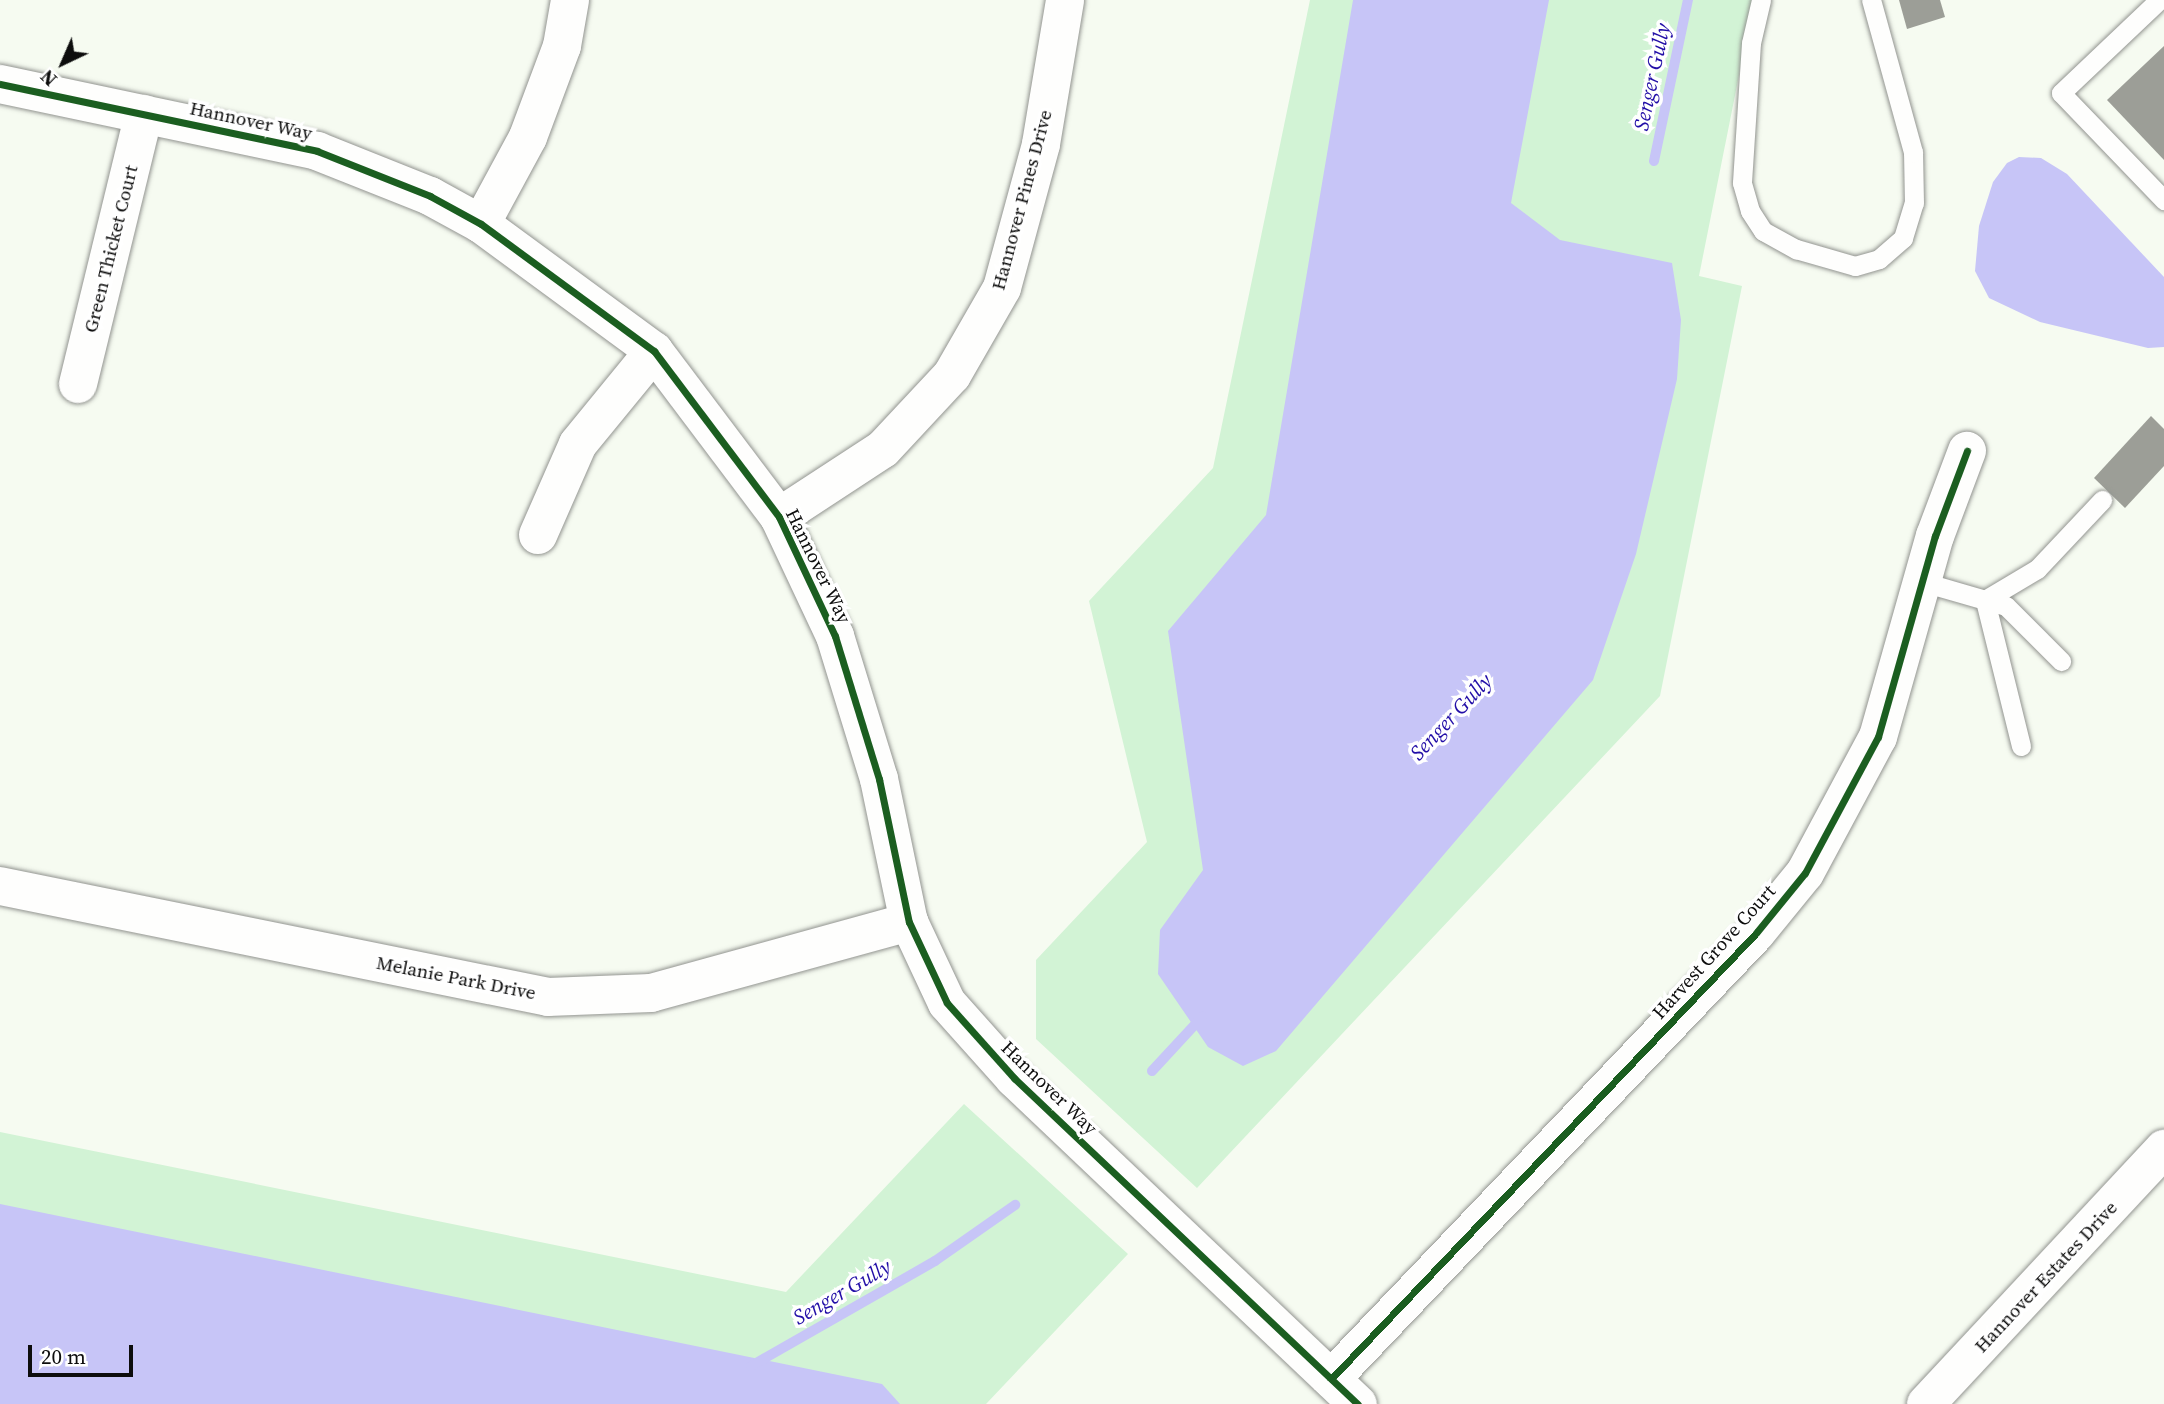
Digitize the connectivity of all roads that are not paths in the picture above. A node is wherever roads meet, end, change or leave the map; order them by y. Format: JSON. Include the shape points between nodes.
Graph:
{"nodes":[{"id":1,"x":570,"y":0,"type":"edge"},
{"id":2,"x":1065,"y":0,"type":"edge"},
{"id":3,"x":1761,"y":0,"type":"edge"},
{"id":4,"x":1871,"y":0,"type":"edge"},
{"id":5,"x":2159,"y":0,"type":"edge"},
{"id":6,"x":0,"y":84,"type":"edge"},
{"id":7,"x":144,"y":114,"type":"junction"},
{"id":8,"x":2164,"y":200,"type":"edge"},
{"id":9,"x":481,"y":224,"type":"junction"},
{"id":10,"x":654,"y":351,"type":"junction"},
{"id":11,"x":78,"y":384,"type":"dead end"},
{"id":12,"x":1967,"y":451,"type":"dead end"},
{"id":13,"x":2102,"y":500,"type":"dead end"},
{"id":14,"x":779,"y":517,"type":"junction"},
{"id":15,"x":538,"y":535,"type":"dead end"},
{"id":16,"x":1923,"y":582,"type":"junction"},
{"id":17,"x":1984,"y":600,"type":"junction"},
{"id":18,"x":2062,"y":661,"type":"dead end"},
{"id":19,"x":2021,"y":746,"type":"dead end"},
{"id":20,"x":0,"y":886,"type":"edge"},
{"id":21,"x":909,"y":922,"type":"junction"},
{"id":22,"x":2160,"y":1162,"type":"edge"},
{"id":23,"x":1345,"y":1391,"type":"edge"},
{"id":24,"x":1926,"y":1404,"type":"edge"}],
"edges":[{"from":1,"to":9,"type":"street","via":[[562,46],[528,137]]},
{"from":2,"to":14,"type":"street","name":"Hannover Pines Drive","via":[[1041,144],[1002,288],[952,375],[883,449]]},
{"from":3,"to":4,"type":"lane","via":[[1751,43],[1742,183],[1750,211],[1763,231],[1796,249],[1855,266],[1879,259],[1903,238],[1913,203],[1913,152]]},
{"from":5,"to":8,"type":"lane","via":[[2061,93]]},
{"from":6,"to":7,"type":"street","name":"Hannover Way"},
{"from":7,"to":9,"type":"street","name":"Hannover Way","via":[[317,151],[430,196]]},
{"from":7,"to":11,"type":"street","name":"Green Thicket Court"},
{"from":9,"to":10,"type":"street","name":"Hannover Way"},
{"from":10,"to":14,"type":"street","name":"Hannover Way"},
{"from":10,"to":15,"type":"street","via":[[578,444]]},
{"from":12,"to":16,"type":"street","name":"Harvest Grove Court"},
{"from":13,"to":17,"type":"lane","via":[[2037,569]]},
{"from":14,"to":21,"type":"street","name":"Hannover Way","via":[[835,636],[879,779]]},
{"from":16,"to":17,"type":"lane"},
{"from":16,"to":23,"type":"street","name":"Harvest Grove Court","via":[[1878,737],[1805,873]]},
{"from":17,"to":18,"type":"lane","via":[[2006,606]]},
{"from":17,"to":19,"type":"lane"},
{"from":20,"to":21,"type":"street","name":"Melanie Park Drive","via":[[548,997],[651,993]]},
{"from":21,"to":23,"type":"street","name":"Hannover Way","via":[[947,1003],[979,1042]]},
{"from":22,"to":24,"type":"street","name":"Hannover Estates Drive"}]}
